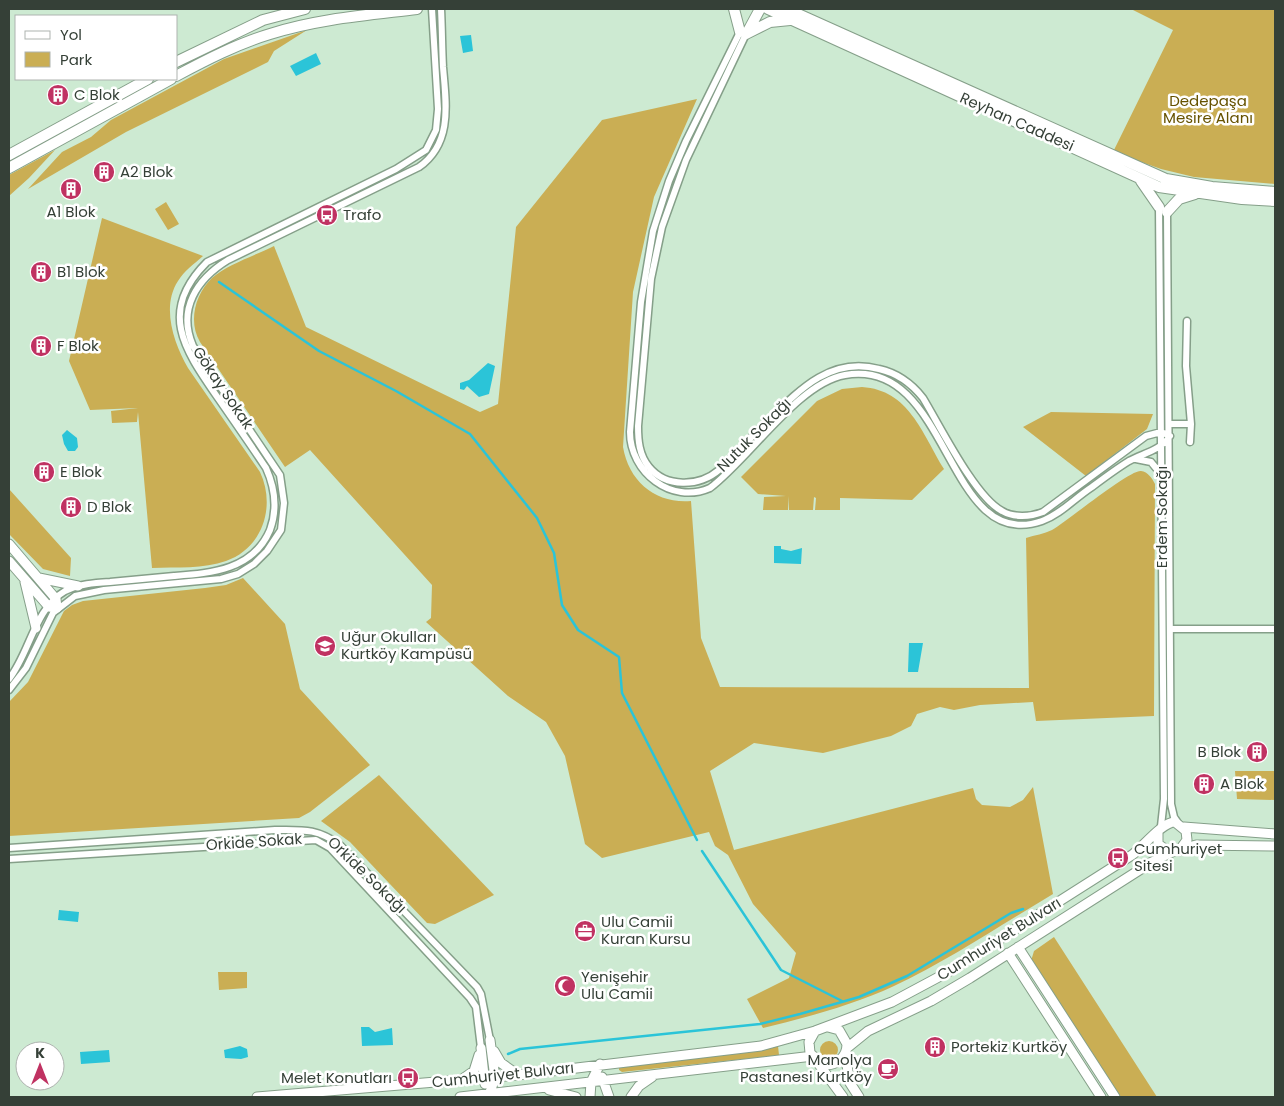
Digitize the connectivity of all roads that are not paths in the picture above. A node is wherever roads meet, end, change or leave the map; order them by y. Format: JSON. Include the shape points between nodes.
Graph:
{"nodes":[{"id":1,"x":305,"y":9,"type":"edge"},
{"id":2,"x":417,"y":9,"type":"edge"},
{"id":3,"x":432,"y":9,"type":"edge"},
{"id":4,"x":441,"y":9,"type":"edge"},
{"id":5,"x":734,"y":9,"type":"edge"},
{"id":6,"x":752,"y":9,"type":"edge"},
{"id":7,"x":760,"y":9,"type":"edge"},
{"id":8,"x":768,"y":9,"type":"edge"},
{"id":9,"x":786,"y":9,"type":"edge"},
{"id":10,"x":791,"y":20,"type":"junction"},
{"id":11,"x":743,"y":33,"type":"junction"},
{"id":12,"x":178,"y":61,"type":"edge"},
{"id":13,"x":178,"y":75,"type":"edge"},
{"id":14,"x":146,"y":80,"type":"edge"},
{"id":15,"x":169,"y":80,"type":"edge"},
{"id":16,"x":37,"y":146,"type":"junction"},
{"id":17,"x":9,"y":155,"type":"edge"},
{"id":18,"x":9,"y":168,"type":"edge"},
{"id":19,"x":1131,"y":174,"type":"junction"},
{"id":20,"x":1164,"y":185,"type":"junction"},
{"id":21,"x":1275,"y":192,"type":"edge"},
{"id":22,"x":1197,"y":193,"type":"junction"},
{"id":23,"x":332,"y":200,"type":"junction"},
{"id":24,"x":1275,"y":201,"type":"edge"},
{"id":25,"x":336,"y":207,"type":"junction"},
{"id":26,"x":1163,"y":209,"type":"junction"},
{"id":27,"x":1187,"y":321,"type":"dead end"},
{"id":28,"x":1170,"y":424,"type":"junction"},
{"id":29,"x":1191,"y":424,"type":"junction"},
{"id":30,"x":1161,"y":432,"type":"junction"},
{"id":31,"x":1170,"y":436,"type":"junction"},
{"id":32,"x":1190,"y":442,"type":"dead end"},
{"id":33,"x":1161,"y":446,"type":"junction"},
{"id":34,"x":1135,"y":459,"type":"junction"},
{"id":35,"x":1162,"y":475,"type":"junction"},
{"id":36,"x":9,"y":544,"type":"edge"},
{"id":37,"x":9,"y":561,"type":"edge"},
{"id":38,"x":23,"y":577,"type":"junction"},
{"id":39,"x":38,"y":578,"type":"junction"},
{"id":40,"x":78,"y":586,"type":"junction"},
{"id":41,"x":54,"y":605,"type":"junction"},
{"id":42,"x":36,"y":628,"type":"junction"},
{"id":43,"x":1171,"y":629,"type":"junction"},
{"id":44,"x":1275,"y":629,"type":"edge"},
{"id":45,"x":9,"y":679,"type":"edge"},
{"id":46,"x":9,"y":690,"type":"edge"},
{"id":47,"x":1181,"y":826,"type":"junction"},
{"id":48,"x":1160,"y":828,"type":"junction"},
{"id":49,"x":1260,"y":833,"type":"junction"},
{"id":50,"x":1275,"y":834,"type":"edge"},
{"id":51,"x":112,"y":841,"type":"junction"},
{"id":52,"x":1260,"y":846,"type":"junction"},
{"id":53,"x":1275,"y":846,"type":"edge"},
{"id":54,"x":9,"y":848,"type":"edge"},
{"id":55,"x":114,"y":852,"type":"junction"},
{"id":56,"x":1175,"y":852,"type":"junction"},
{"id":57,"x":9,"y":859,"type":"edge"},
{"id":58,"x":1001,"y":937,"type":"junction"},
{"id":59,"x":1012,"y":950,"type":"junction"},
{"id":60,"x":828,"y":1027,"type":"junction"},
{"id":61,"x":815,"y":1031,"type":"junction"},
{"id":62,"x":490,"y":1040,"type":"junction"},
{"id":63,"x":481,"y":1048,"type":"junction"},
{"id":64,"x":846,"y":1051,"type":"junction"},
{"id":65,"x":815,"y":1058,"type":"junction"},
{"id":66,"x":600,"y":1064,"type":"junction"},
{"id":67,"x":518,"y":1075,"type":"junction"},
{"id":68,"x":655,"y":1076,"type":"junction"},
{"id":69,"x":495,"y":1078,"type":"junction"},
{"id":70,"x":483,"y":1079,"type":"junction"},
{"id":71,"x":460,"y":1081,"type":"junction"},
{"id":72,"x":602,"y":1081,"type":"junction"},
{"id":73,"x":591,"y":1082,"type":"junction"},
{"id":74,"x":539,"y":1088,"type":"junction"},
{"id":75,"x":489,"y":1095,"type":"junction"},
{"id":76,"x":258,"y":1097,"type":"edge"},
{"id":77,"x":460,"y":1097,"type":"edge"},
{"id":78,"x":576,"y":1097,"type":"edge"},
{"id":79,"x":590,"y":1097,"type":"edge"},
{"id":80,"x":609,"y":1097,"type":"edge"},
{"id":81,"x":631,"y":1097,"type":"edge"},
{"id":82,"x":843,"y":1097,"type":"edge"},
{"id":83,"x":860,"y":1097,"type":"edge"},
{"id":84,"x":1101,"y":1097,"type":"edge"},
{"id":85,"x":1115,"y":1097,"type":"edge"}],
"edges":[{"from":1,"to":12,"type":"main road","via":[[263,20]]},
{"from":2,"to":13,"type":"main road","via":[[315,23],[269,34]]},
{"from":3,"to":23,"type":"street","name":"Gökay Sokak","via":[[438,109],[432,140],[426,150],[410,162]]},
{"from":4,"to":25,"type":"street","name":"Gökay Sokak","via":[[446,112],[439,144],[419,166]]},
{"from":5,"to":11,"type":"main road"},
{"from":6,"to":11,"type":"main road"},
{"from":7,"to":11,"type":"main road"},
{"from":8,"to":10,"type":"main road","name":"Reyhan Caddesi"},
{"from":9,"to":20,"type":"main road"},
{"from":10,"to":11,"type":"main road","via":[[770,22]]},
{"from":10,"to":19,"type":"main road","name":"Reyhan Caddesi"},
{"from":11,"to":30,"type":"street","name":"Nutuk Sokağı","via":[[679,175],[656,247],[638,426],[641,452],[653,471],[676,482],[706,479],[719,470],[799,389],[828,371],[850,366],[883,370],[913,387],[984,496],[1001,511],[1013,515],[1034,515],[1051,508],[1146,436]]},
{"from":11,"to":34,"type":"street","name":"Nutuk Sokağı","via":[[686,140],[653,231],[641,302],[630,432],[636,459],[648,476],[676,491],[694,492],[710,488],[806,395],[826,381],[851,374],[882,379],[912,397],[974,498],[982,508],[1002,521],[1026,524],[1044,520]]},
{"from":14,"to":16,"type":"main road"},
{"from":15,"to":16,"type":"main road"},
{"from":16,"to":17,"type":"main road"},
{"from":16,"to":18,"type":"main road"},
{"from":19,"to":20,"type":"main road","name":"Reyhan Caddesi"},
{"from":19,"to":26,"type":"main road","via":[[1147,187]]},
{"from":20,"to":21,"type":"main road","name":"Reyhan Caddesi"},
{"from":20,"to":22,"type":"main road","name":"Reyhan Caddesi"},
{"from":20,"to":26,"type":"main road"},
{"from":22,"to":24,"type":"main road","name":"Reyhan Caddesi"},
{"from":22,"to":26,"type":"main road"},
{"from":23,"to":25,"type":"street"},
{"from":23,"to":40,"type":"street","name":"Gökay Sokak","via":[[207,262],[188,285],[181,307],[179,322],[186,349],[273,482],[273,522],[260,548],[224,570]]},
{"from":25,"to":41,"type":"street","name":"Gökay Sokak","via":[[213,270],[196,289],[189,305],[188,326],[194,346],[280,475],[284,511],[281,530],[275,540],[254,564],[230,577],[88,592]]},
{"from":26,"to":28,"type":"street","name":"Erdem Sokağı"},
{"from":26,"to":30,"type":"street","name":"Erdem Sokağı"},
{"from":27,"to":29,"type":"street","via":[[1186,366]]},
{"from":28,"to":29,"type":"street"},
{"from":28,"to":31,"type":"street","name":"Erdem Sokağı"},
{"from":29,"to":32,"type":"street"},
{"from":30,"to":31,"type":"street"},
{"from":30,"to":33,"type":"street","name":"Erdem Sokağı"},
{"from":31,"to":33,"type":"street","name":"Nutuk Sokağı"},
{"from":31,"to":43,"type":"street","name":"Erdem Sokağı"},
{"from":33,"to":34,"type":"street","name":"Nutuk Sokağı"},
{"from":33,"to":35,"type":"street","name":"Erdem Sokağı"},
{"from":34,"to":35,"type":"street","via":[[1151,462]]},
{"from":35,"to":48,"type":"street","name":"Erdem Sokağı","via":[[1164,799]]},
{"from":36,"to":39,"type":"street"},
{"from":37,"to":38,"type":"street"},
{"from":38,"to":41,"type":"street"},
{"from":38,"to":42,"type":"street"},
{"from":39,"to":40,"type":"street"},
{"from":39,"to":41,"type":"street"},
{"from":40,"to":41,"type":"street","name":"Gökay Sokak","via":[[64,592]]},
{"from":41,"to":42,"type":"street","name":"Gökay Sokak"},
{"from":41,"to":46,"type":"street","name":"Gökay Sokak","via":[[26,668]]},
{"from":42,"to":45,"type":"street","name":"Gökay Sokak"},
{"from":43,"to":44,"type":"street"},
{"from":43,"to":47,"type":"street","name":"Erdem Sokağı","via":[[1171,804],[1174,817]]},
{"from":47,"to":48,"type":"street","via":[[1170,822]]},
{"from":47,"to":49,"type":"street"},
{"from":47,"to":56,"type":"street","via":[[1187,840]]},
{"from":48,"to":56,"type":"street","via":[[1158,844],[1165,851]]},
{"from":48,"to":58,"type":"street","name":"Cumhuriyet Bulvarı","via":[[1132,855]]},
{"from":49,"to":50,"type":"street"},
{"from":49,"to":52,"type":"street"},
{"from":51,"to":54,"type":"street","name":"Orkide Sokağı"},
{"from":51,"to":55,"type":"street"},
{"from":51,"to":62,"type":"street","name":"Orkide Sokağı","via":[[274,830],[312,830],[328,836],[477,987]]},
{"from":52,"to":53,"type":"street","name":"Cumhuriyet Bulvarı"},
{"from":52,"to":56,"type":"street","name":"Cumhuriyet Bulvarı","via":[[1196,845]]},
{"from":55,"to":57,"type":"street","name":"Orkide Sokak"},
{"from":55,"to":63,"type":"street","name":"Orkide Sokak","via":[[310,839],[321,842],[337,855],[470,998],[476,1007]]},
{"from":56,"to":59,"type":"street","name":"Cumhuriyet Bulvarı","via":[[1152,862]]},
{"from":58,"to":59,"type":"street"},
{"from":58,"to":60,"type":"street","name":"Cumhuriyet Bulvarı","via":[[948,972],[892,1002]]},
{"from":59,"to":64,"type":"street","name":"Cumhuriyet Bulvarı","via":[[930,1001],[868,1031]]},
{"from":59,"to":84,"type":"street"},
{"from":59,"to":85,"type":"street"},
{"from":60,"to":61,"type":"street","name":"Cumhuriyet Bulvarı"},
{"from":60,"to":64,"type":"street","via":[[843,1034]]},
{"from":61,"to":65,"type":"street","via":[[809,1042]]},
{"from":61,"to":66,"type":"street","name":"Cumhuriyet Bulvarı","via":[[761,1046]]},
{"from":62,"to":67,"type":"street","via":[[501,1063]]},
{"from":62,"to":69,"type":"street"},
{"from":63,"to":70,"type":"street"},
{"from":63,"to":71,"type":"street","via":[[474,1071]]},
{"from":64,"to":65,"type":"street","name":"Cumhuriyet Bulvarı","via":[[833,1064],[822,1064]]},
{"from":64,"to":83,"type":"street","via":[[850,1083]]},
{"from":65,"to":68,"type":"street","name":"Cumhuriyet Bulvarı"},
{"from":65,"to":82,"type":"street"},
{"from":66,"to":67,"type":"street","name":"Cumhuriyet Bulvarı"},
{"from":66,"to":72,"type":"street"},
{"from":66,"to":73,"type":"street","name":"Cumhuriyet Bulvarı"},
{"from":67,"to":69,"type":"street","name":"Cumhuriyet Bulvarı"},
{"from":68,"to":72,"type":"street","name":"Cumhuriyet Bulvarı"},
{"from":68,"to":81,"type":"street","via":[[639,1086]]},
{"from":69,"to":70,"type":"street","name":"Cumhuriyet Bulvarı"},
{"from":69,"to":75,"type":"street"},
{"from":70,"to":71,"type":"street","name":"Cumhuriyet Bulvarı"},
{"from":70,"to":75,"type":"street"},
{"from":71,"to":76,"type":"street","name":"Cumhuriyet Bulvarı"},
{"from":72,"to":73,"type":"street","name":"Cumhuriyet Bulvarı"},
{"from":72,"to":80,"type":"street"},
{"from":73,"to":74,"type":"street","name":"Cumhuriyet Bulvarı"},
{"from":73,"to":79,"type":"street","name":"Cumhuriyet Bulvarı"},
{"from":74,"to":75,"type":"street","name":"Cumhuriyet Bulvarı"},
{"from":74,"to":78,"type":"street"},
{"from":75,"to":77,"type":"street","name":"Cumhuriyet Bulvarı"}]}
